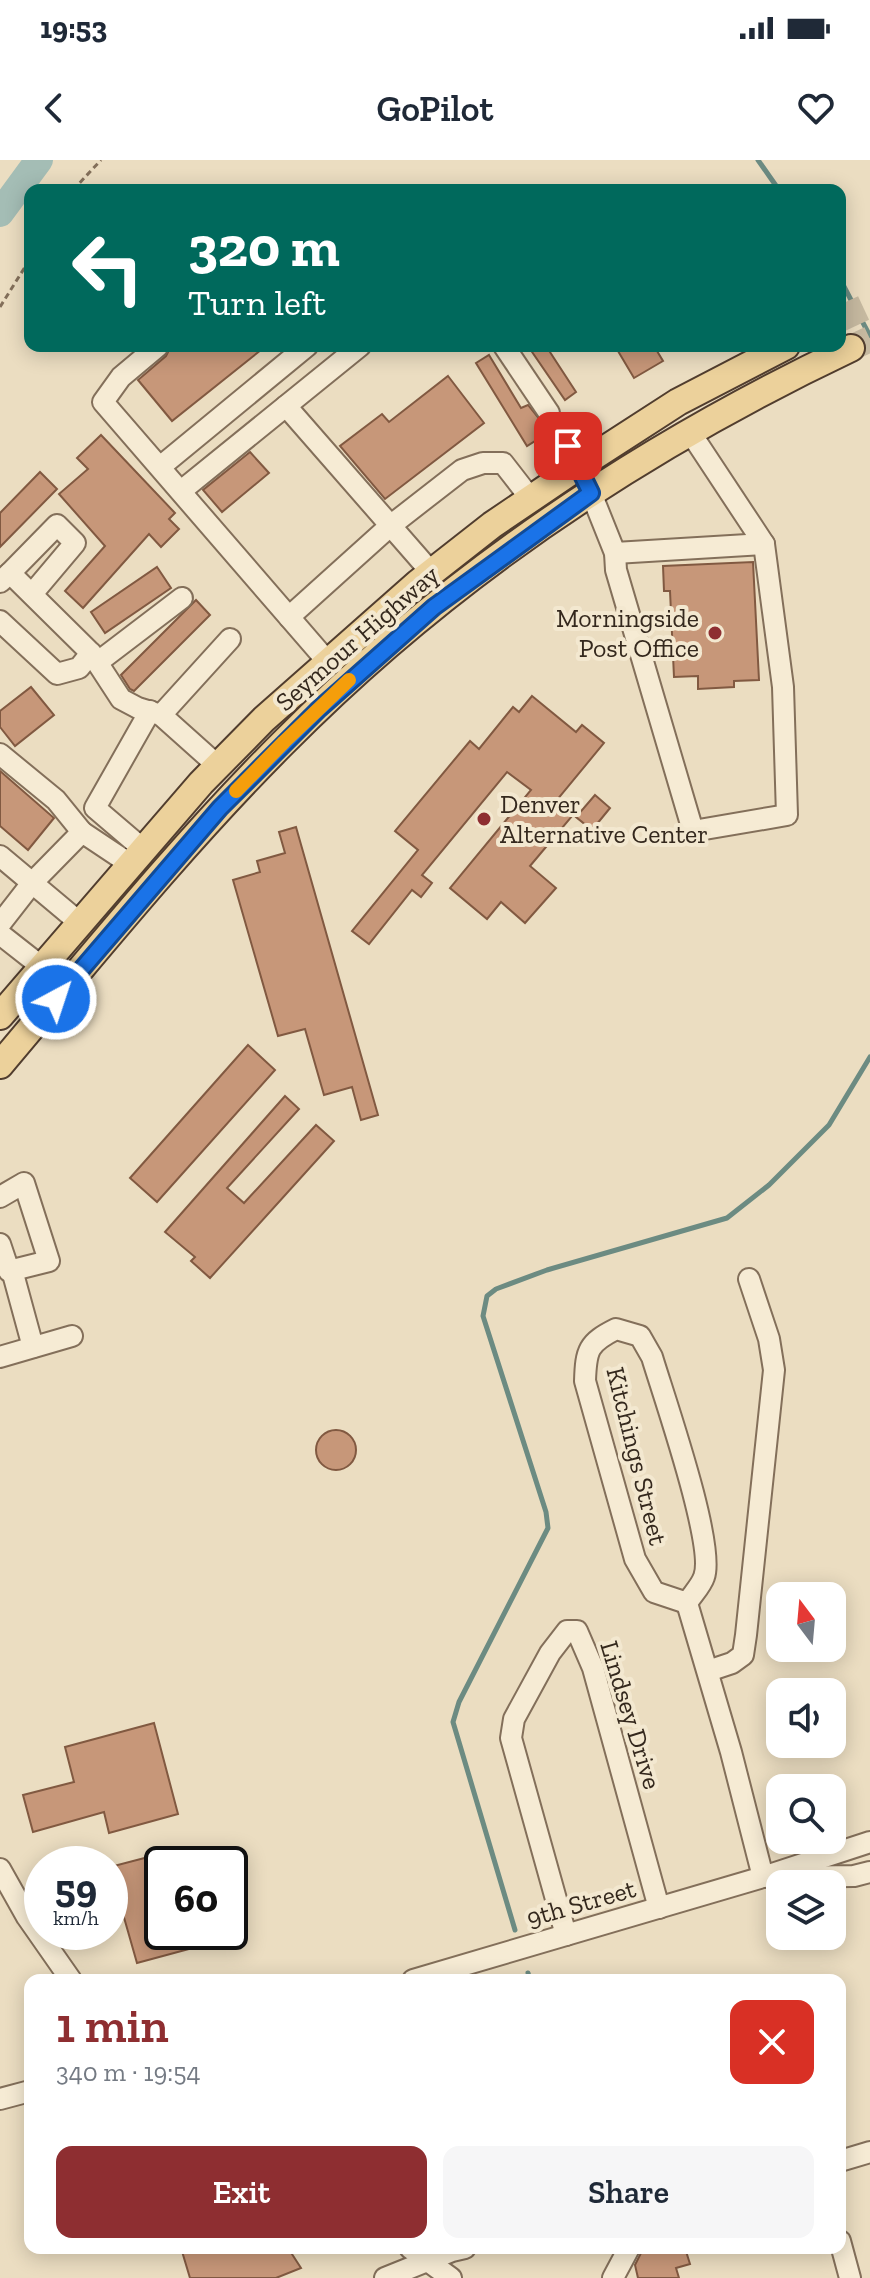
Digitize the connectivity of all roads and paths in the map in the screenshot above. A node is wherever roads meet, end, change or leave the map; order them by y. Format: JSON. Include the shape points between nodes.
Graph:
{"nodes":[{"id":1,"x":101,"y":160,"type":"edge"},
{"id":2,"x":79,"y":184,"type":"edge"},
{"id":3,"x":24,"y":269,"type":"edge"},
{"id":4,"x":0,"y":307,"type":"edge"},
{"id":5,"x":851,"y":348,"type":"tunnel mouth"},
{"id":6,"x":846,"y":350,"type":"edge"},
{"id":7,"x":151,"y":352,"type":"edge"},
{"id":8,"x":300,"y":352,"type":"edge"},
{"id":9,"x":353,"y":352,"type":"edge"},
{"id":10,"x":508,"y":352,"type":"edge"},
{"id":11,"x":774,"y":352,"type":"edge"},
{"id":12,"x":843,"y":352,"type":"tunnel mouth"},
{"id":13,"x":678,"y":402,"type":"junction"},
{"id":14,"x":286,"y":406,"type":"junction"},
{"id":15,"x":690,"y":432,"type":"junction"},
{"id":16,"x":579,"y":466,"type":"junction"},
{"id":17,"x":160,"y":467,"type":"junction"},
{"id":18,"x":181,"y":491,"type":"junction"},
{"id":19,"x":591,"y":493,"type":"junction"},
{"id":20,"x":531,"y":499,"type":"junction"},
{"id":21,"x":390,"y":526,"type":"junction"},
{"id":22,"x":764,"y":544,"type":"junction"},
{"id":23,"x":462,"y":548,"type":"junction"},
{"id":24,"x":615,"y":553,"type":"junction"},
{"id":25,"x":483,"y":569,"type":"junction"},
{"id":26,"x":431,"y":572,"type":"junction"},
{"id":27,"x":5,"y":578,"type":"edge"},
{"id":28,"x":32,"y":594,"type":"junction"},
{"id":29,"x":182,"y":598,"type":"dead end"},
{"id":30,"x":289,"y":617,"type":"junction"},
{"id":31,"x":0,"y":621,"type":"edge"},
{"id":32,"x":230,"y":639,"type":"dead end"},
{"id":33,"x":95,"y":658,"type":"junction"},
{"id":34,"x":327,"y":661,"type":"junction"},
{"id":35,"x":278,"y":706,"type":"junction"},
{"id":36,"x":155,"y":713,"type":"junction"},
{"id":37,"x":299,"y":727,"type":"junction"},
{"id":38,"x":0,"y":754,"type":"edge"},
{"id":39,"x":218,"y":766,"type":"junction"},
{"id":40,"x":82,"y":832,"type":"junction"},
{"id":41,"x":0,"y":856,"type":"edge"},
{"id":42,"x":137,"y":857,"type":"junction"},
{"id":43,"x":32,"y":883,"type":"junction"},
{"id":44,"x":106,"y":892,"type":"junction"},
{"id":45,"x":131,"y":910,"type":"junction"},
{"id":46,"x":80,"y":923,"type":"junction"},
{"id":47,"x":2,"y":938,"type":"edge"},
{"id":48,"x":42,"y":967,"type":"junction"},
{"id":49,"x":0,"y":1016,"type":"edge"},
{"id":50,"x":0,"y":1065,"type":"edge"},
{"id":51,"x":0,"y":1197,"type":"edge"},
{"id":52,"x":0,"y":1244,"type":"edge"},
{"id":53,"x":12,"y":1270,"type":"junction"},
{"id":54,"x":749,"y":1279,"type":"dead end"},
{"id":55,"x":72,"y":1336,"type":"dead end"},
{"id":56,"x":33,"y":1347,"type":"junction"},
{"id":57,"x":0,"y":1357,"type":"edge"},
{"id":58,"x":687,"y":1603,"type":"junction"},
{"id":59,"x":708,"y":1671,"type":"junction"},
{"id":60,"x":870,"y":1842,"type":"edge"},
{"id":61,"x":0,"y":1869,"type":"edge"},
{"id":62,"x":870,"y":1872,"type":"edge"},
{"id":63,"x":763,"y":1877,"type":"junction"},
{"id":64,"x":659,"y":1908,"type":"junction"},
{"id":65,"x":566,"y":1935,"type":"junction"},
{"id":66,"x":67,"y":1974,"type":"edge"},
{"id":67,"x":433,"y":1974,"type":"edge"},
{"id":68,"x":24,"y":2093,"type":"edge"},
{"id":69,"x":0,"y":2099,"type":"edge"},
{"id":70,"x":870,"y":2152,"type":"edge"},
{"id":71,"x":846,"y":2159,"type":"edge"},
{"id":72,"x":418,"y":2254,"type":"edge"},
{"id":73,"x":446,"y":2254,"type":"edge"},
{"id":74,"x":626,"y":2254,"type":"edge"},
{"id":75,"x":844,"y":2254,"type":"edge"},
{"id":76,"x":429,"y":2262,"type":"junction"},
{"id":77,"x":385,"y":2278,"type":"edge"},
{"id":78,"x":451,"y":2278,"type":"edge"},
{"id":79,"x":613,"y":2278,"type":"edge"},
{"id":80,"x":850,"y":2278,"type":"edge"}],
"edges":[{"from":1,"to":2,"type":"path"},
{"from":3,"to":4,"type":"path"},
{"from":5,"to":6,"type":"main road","name":"Seymour Highway"},
{"from":7,"to":17,"type":"street","via":[[121,377],[103,402]]},
{"from":8,"to":17,"type":"street"},
{"from":9,"to":14,"type":"street"},
{"from":10,"to":16,"type":"street"},
{"from":11,"to":13,"type":"main road","name":"Seymour Highway"},
{"from":12,"to":15,"type":"main road","name":"Seymour Highway"},
{"from":13,"to":15,"type":"main road"},
{"from":13,"to":16,"type":"main road","name":"Seymour Highway"},
{"from":14,"to":18,"type":"street"},
{"from":14,"to":21,"type":"street"},
{"from":15,"to":19,"type":"main road","name":"Seymour Highway"},
{"from":15,"to":22,"type":"street"},
{"from":16,"to":19,"type":"main road"},
{"from":16,"to":20,"type":"main road","name":"Seymour Highway"},
{"from":17,"to":18,"type":"street"},
{"from":18,"to":30,"type":"street"},
{"from":19,"to":24,"type":"street"},
{"from":19,"to":25,"type":"main road","name":"Seymour Highway"},
{"from":20,"to":21,"type":"street","via":[[503,463],[483,463],[462,470]]},
{"from":20,"to":23,"type":"main road","name":"Seymour Highway"},
{"from":21,"to":26,"type":"street"},
{"from":21,"to":30,"type":"street"},
{"from":22,"to":24,"type":"street"},
{"from":22,"to":24,"type":"street","via":[[783,687],[787,815],[693,831]]},
{"from":23,"to":25,"type":"main road"},
{"from":23,"to":26,"type":"main road","name":"Seymour Highway"},
{"from":25,"to":37,"type":"main road","name":"Seymour Highway"},
{"from":26,"to":34,"type":"main road","name":"Seymour Highway"},
{"from":27,"to":28,"type":"street"},
{"from":27,"to":28,"type":"street","via":[[57,525],[75,543]]},
{"from":28,"to":33,"type":"street"},
{"from":29,"to":33,"type":"street"},
{"from":30,"to":34,"type":"street"},
{"from":31,"to":33,"type":"street","via":[[57,674]]},
{"from":32,"to":36,"type":"street"},
{"from":33,"to":36,"type":"street","via":[[121,699]]},
{"from":34,"to":35,"type":"main road","name":"Seymour Highway"},
{"from":35,"to":37,"type":"main road"},
{"from":35,"to":39,"type":"main road","name":"Seymour Highway"},
{"from":36,"to":39,"type":"street"},
{"from":36,"to":42,"type":"street","via":[[95,808]]},
{"from":37,"to":45,"type":"main road","name":"Seymour Highway"},
{"from":38,"to":40,"type":"street","via":[[56,800]]},
{"from":39,"to":42,"type":"main road","name":"Seymour Highway"},
{"from":40,"to":42,"type":"street"},
{"from":40,"to":43,"type":"street"},
{"from":41,"to":43,"type":"street"},
{"from":42,"to":44,"type":"main road","name":"Seymour Highway"},
{"from":43,"to":46,"type":"street"},
{"from":43,"to":47,"type":"street"},
{"from":44,"to":45,"type":"main road"},
{"from":44,"to":46,"type":"main road","name":"Seymour Highway"},
{"from":45,"to":50,"type":"main road","name":"Seymour Highway"},
{"from":46,"to":48,"type":"main road","name":"Seymour Highway"},
{"from":47,"to":48,"type":"street"},
{"from":48,"to":49,"type":"main road","name":"Seymour Highway"},
{"from":51,"to":53,"type":"street","via":[[24,1183],[49,1261]]},
{"from":52,"to":53,"type":"street"},
{"from":53,"to":56,"type":"street"},
{"from":54,"to":59,"type":"street","via":[[774,1370],[743,1655]]},
{"from":55,"to":56,"type":"street"},
{"from":56,"to":57,"type":"street"},
{"from":58,"to":58,"type":"street","name":"Kitchings Street","via":[[704,1578],[707,1558],[700,1520],[652,1357],[640,1336],[616,1329],[595,1340],[586,1357],[585,1381],[635,1559],[654,1592]]},
{"from":58,"to":59,"type":"street"},
{"from":59,"to":63,"type":"street"},
{"from":60,"to":63,"type":"street","name":"9th Street"},
{"from":61,"to":66,"type":"street"},
{"from":62,"to":63,"type":"street","name":"9th Street"},
{"from":63,"to":64,"type":"street","name":"9th Street"},
{"from":64,"to":65,"type":"street","name":"9th Street"},
{"from":64,"to":65,"type":"street","name":"Lindsey Drive","via":[[593,1668],[577,1631],[567,1631],[514,1719],[511,1738]]},
{"from":65,"to":67,"type":"street","name":"9th Street"},
{"from":68,"to":69,"type":"street"},
{"from":70,"to":71,"type":"street"},
{"from":72,"to":76,"type":"street"},
{"from":73,"to":76,"type":"street"},
{"from":74,"to":79,"type":"street"},
{"from":75,"to":80,"type":"street"},
{"from":76,"to":77,"type":"street"},
{"from":76,"to":78,"type":"street"}]}
